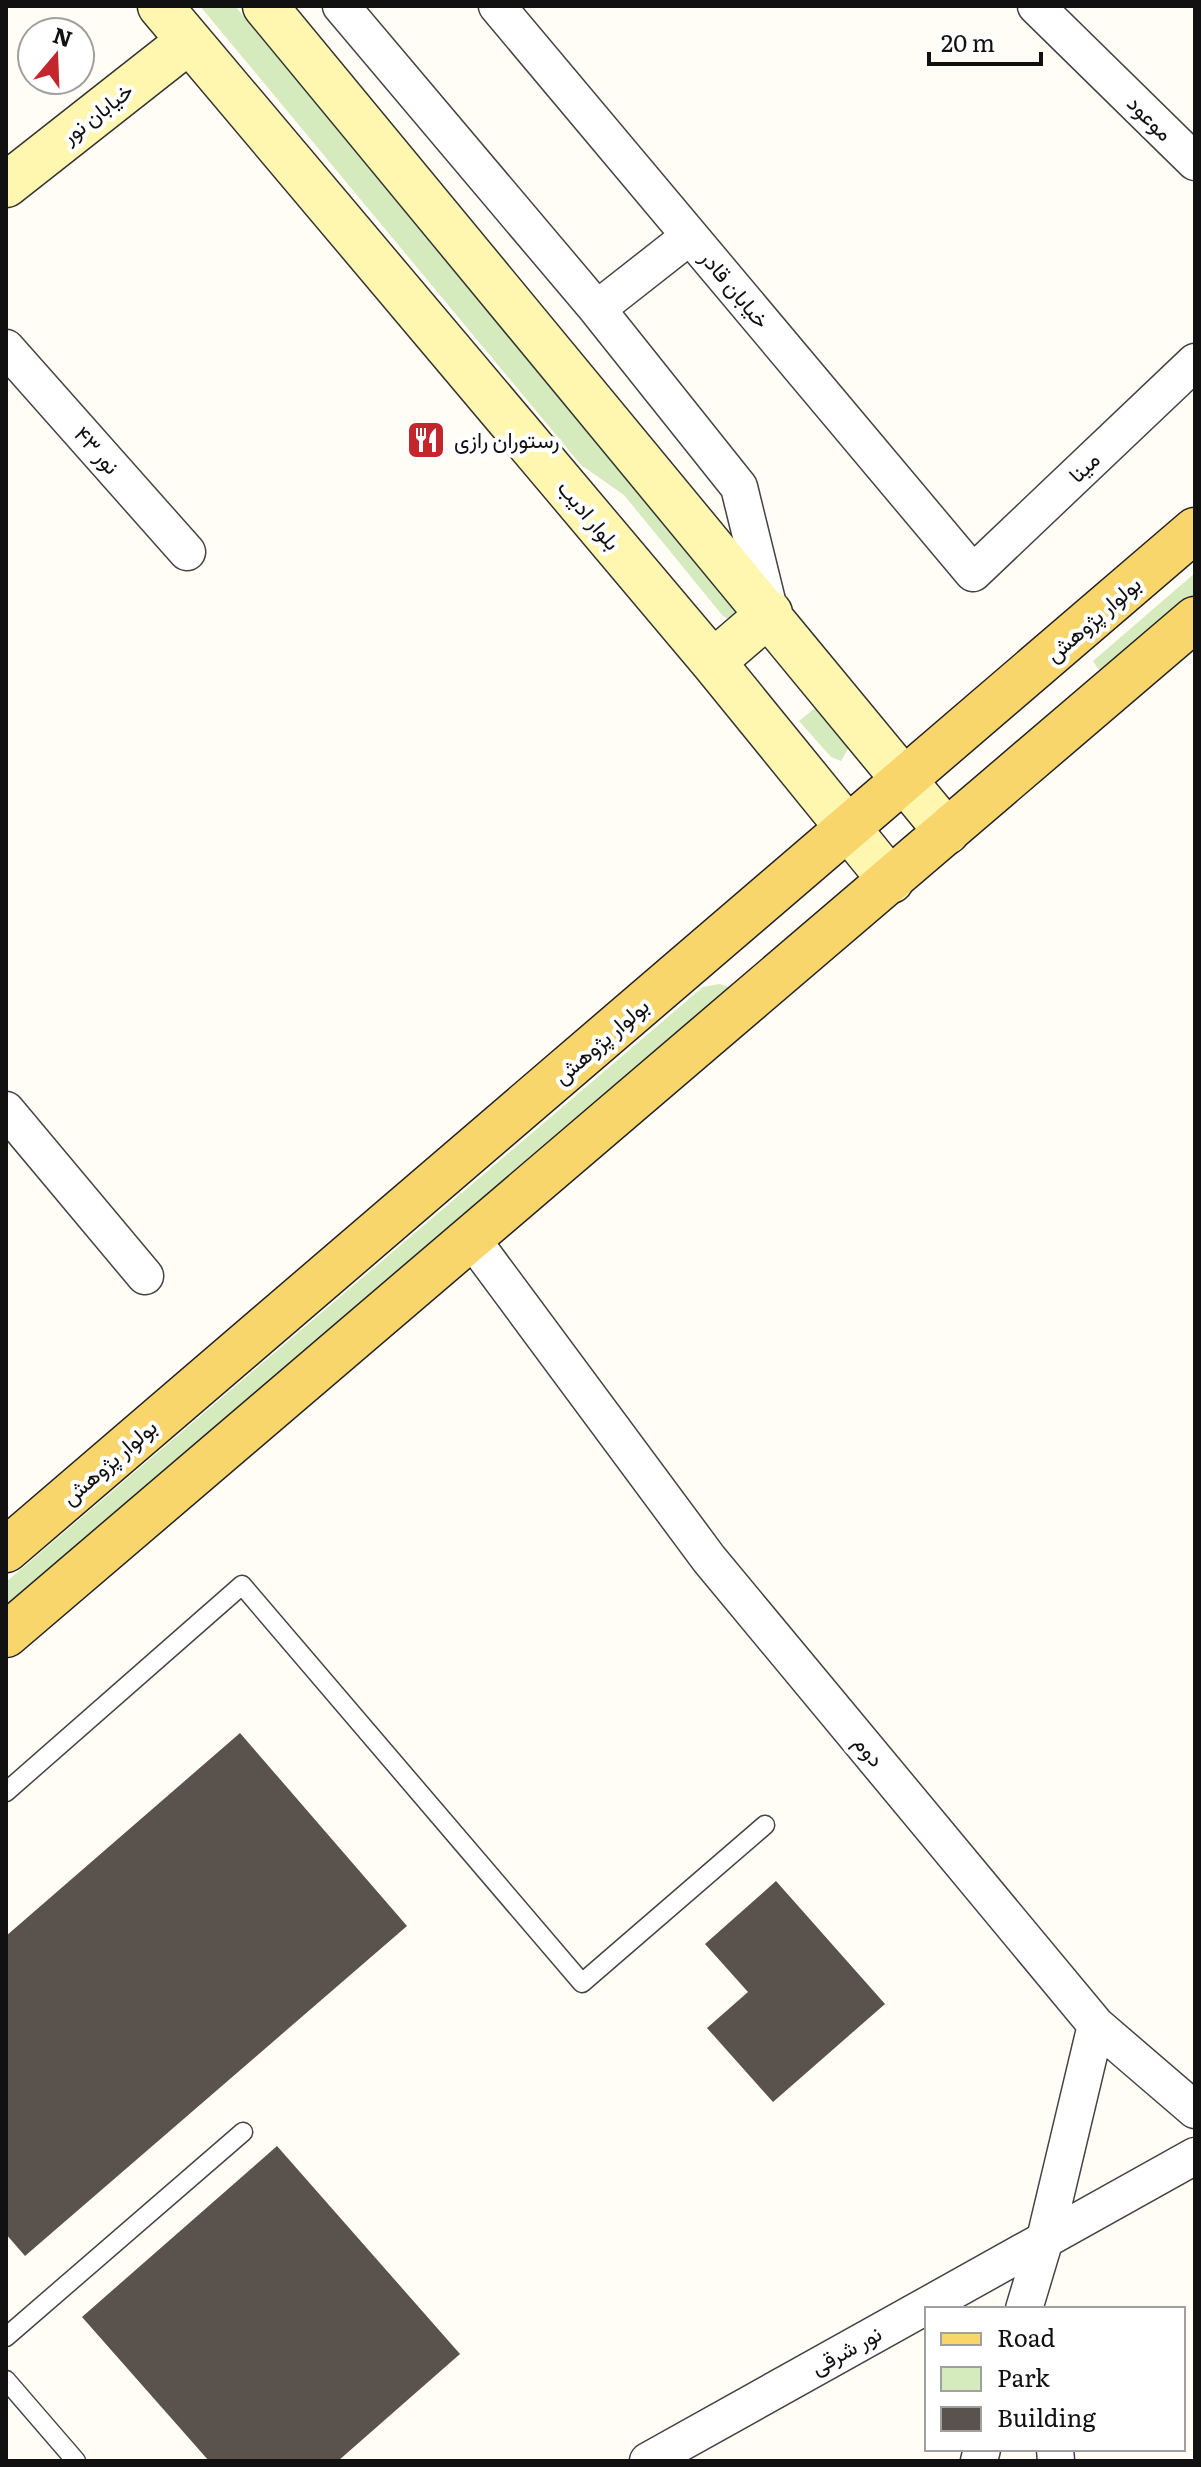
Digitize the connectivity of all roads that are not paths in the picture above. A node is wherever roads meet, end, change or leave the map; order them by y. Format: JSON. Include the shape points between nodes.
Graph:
{"nodes":[{"id":1,"x":160,"y":6,"type":"edge"},
{"id":2,"x":265,"y":6,"type":"edge"},
{"id":3,"x":341,"y":6,"type":"edge"},
{"id":4,"x":497,"y":6,"type":"edge"},
{"id":5,"x":1036,"y":6,"type":"edge"},
{"id":6,"x":189,"y":41,"type":"junction"},
{"id":7,"x":1195,"y":162,"type":"edge"},
{"id":8,"x":6,"y":185,"type":"edge"},
{"id":9,"x":690,"y":236,"type":"junction"},
{"id":10,"x":597,"y":309,"type":"junction"},
{"id":11,"x":6,"y":348,"type":"edge"},
{"id":12,"x":1195,"y":362,"type":"edge"},
{"id":13,"x":1195,"y":530,"type":"edge"},
{"id":14,"x":187,"y":552,"type":"dead end"},
{"id":15,"x":973,"y":573,"type":"joint"},
{"id":16,"x":770,"y":613,"type":"junction"},
{"id":17,"x":1195,"y":619,"type":"edge"},
{"id":18,"x":713,"y":662,"type":"junction"},
{"id":19,"x":906,"y":780,"type":"junction"},
{"id":20,"x":848,"y":829,"type":"junction"},
{"id":21,"x":947,"y":832,"type":"junction"},
{"id":22,"x":891,"y":881,"type":"junction"},
{"id":23,"x":6,"y":1110,"type":"edge"},
{"id":24,"x":471,"y":1238,"type":"junction"},
{"id":25,"x":145,"y":1276,"type":"dead end"},
{"id":26,"x":6,"y":1550,"type":"edge"},
{"id":27,"x":6,"y":1635,"type":"edge"},
{"id":28,"x":6,"y":1792,"type":"edge"},
{"id":29,"x":765,"y":1825,"type":"dead end"},
{"id":30,"x":1096,"y":2025,"type":"junction"},
{"id":31,"x":1195,"y":2110,"type":"edge"},
{"id":32,"x":243,"y":2132,"type":"dead end"},
{"id":33,"x":1195,"y":2156,"type":"edge"},
{"id":34,"x":1045,"y":2239,"type":"junction"},
{"id":35,"x":1025,"y":2307,"type":"edge"},
{"id":36,"x":1048,"y":2307,"type":"edge"},
{"id":37,"x":6,"y":2337,"type":"edge"},
{"id":38,"x":6,"y":2380,"type":"edge"},
{"id":39,"x":76,"y":2461,"type":"edge"},
{"id":40,"x":648,"y":2461,"type":"edge"}],
"edges":[{"from":1,"to":6,"type":"main road","name":"بلوار ادیب"},
{"from":2,"to":16,"type":"main road"},
{"from":3,"to":10,"type":"street"},
{"from":4,"to":9,"type":"street","name":"خیابان قادر"},
{"from":5,"to":7,"type":"street","name":"موعود"},
{"from":6,"to":8,"type":"main road","name":"خیابان نور"},
{"from":6,"to":18,"type":"main road","name":"بلوار ادیب"},
{"from":9,"to":10,"type":"street"},
{"from":9,"to":15,"type":"street","name":"خیابان قادر"},
{"from":10,"to":16,"type":"street","via":[[739,487]]},
{"from":11,"to":14,"type":"street","name":"نور ۴۳"},
{"from":12,"to":15,"type":"street","name":"مینا"},
{"from":13,"to":19,"type":"main road","name":"بولوار پژوهش"},
{"from":16,"to":18,"type":"main road"},
{"from":16,"to":19,"type":"main road"},
{"from":17,"to":21,"type":"main road"},
{"from":18,"to":20,"type":"main road","name":"بلوار ادیب"},
{"from":19,"to":20,"type":"main road","name":"بولوار پژوهش"},
{"from":19,"to":21,"type":"main road"},
{"from":20,"to":22,"type":"main road","name":"بلوار ادیب"},
{"from":20,"to":26,"type":"main road","name":"بولوار پژوهش"},
{"from":21,"to":22,"type":"main road"},
{"from":22,"to":24,"type":"main road"},
{"from":23,"to":25,"type":"street"},
{"from":24,"to":27,"type":"main road"},
{"from":24,"to":30,"type":"street","name":"دوم","via":[[709,1559]]},
{"from":28,"to":29,"type":"lane","via":[[242,1585],[582,1983]]},
{"from":30,"to":31,"type":"street","name":"دوم"},
{"from":30,"to":34,"type":"street"},
{"from":32,"to":37,"type":"lane"},
{"from":33,"to":34,"type":"street","name":"نور شرقی"},
{"from":34,"to":35,"type":"street"},
{"from":34,"to":36,"type":"street"},
{"from":34,"to":40,"type":"street","name":"نور شرقی"},
{"from":38,"to":39,"type":"lane"}]}
